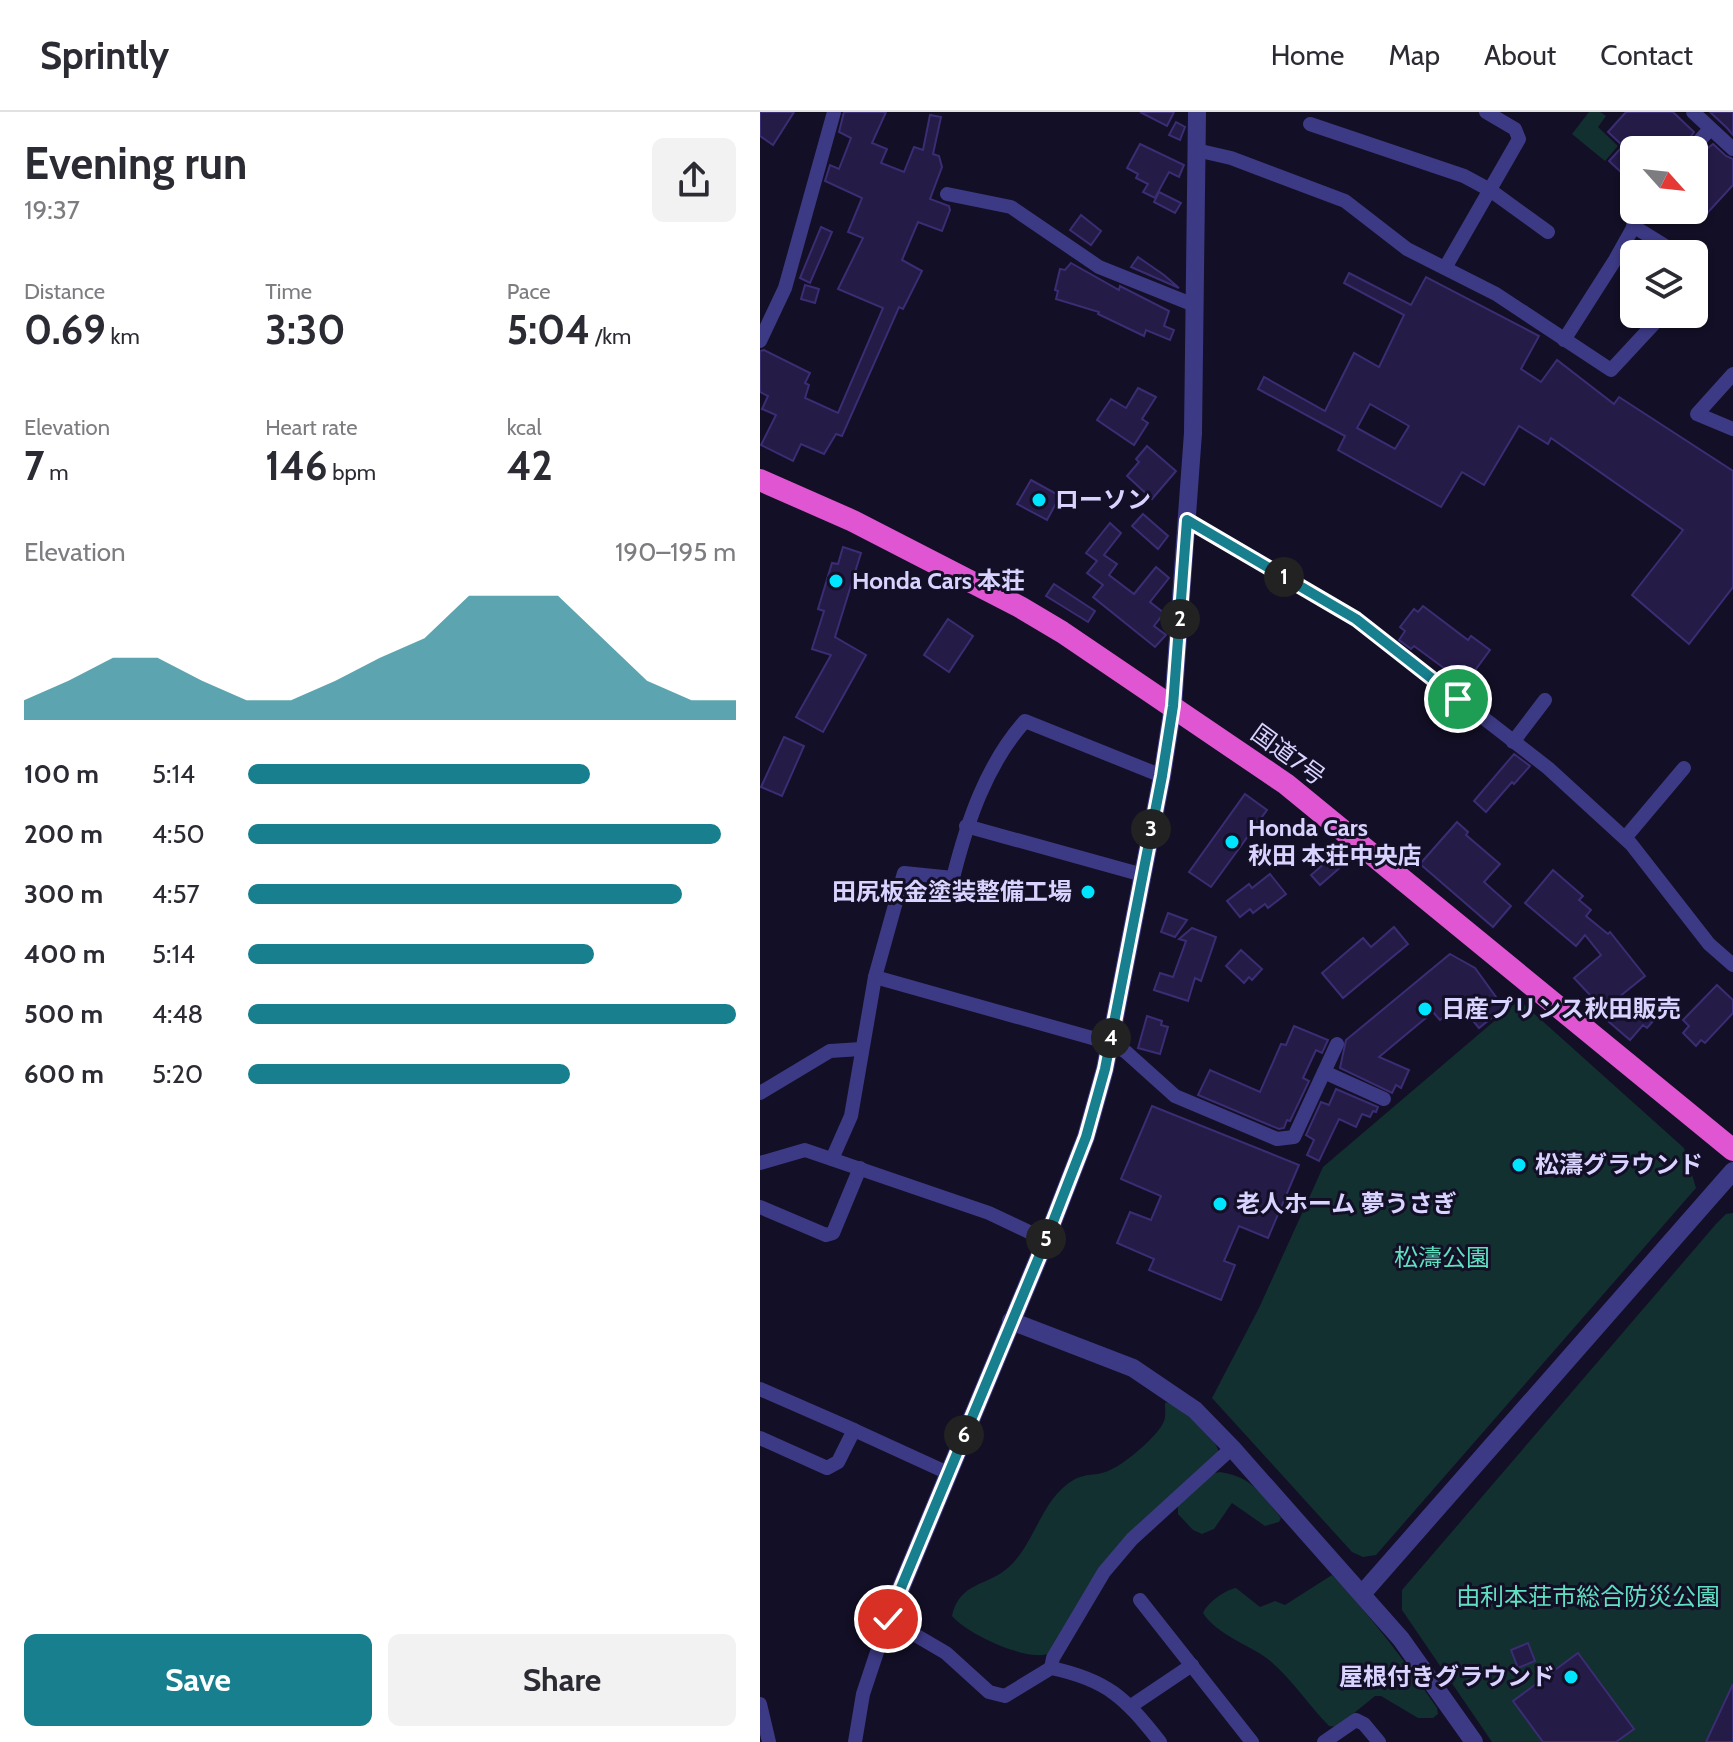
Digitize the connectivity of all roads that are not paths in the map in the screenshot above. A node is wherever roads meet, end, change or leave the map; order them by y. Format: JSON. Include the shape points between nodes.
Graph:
{"nodes":[{"id":1,"x":834,"y":112,"type":"edge"},
{"id":2,"x":1197,"y":112,"type":"edge"},
{"id":3,"x":1486,"y":112,"type":"edge"},
{"id":4,"x":1693,"y":112,"type":"edge"},
{"id":5,"x":1310,"y":124,"type":"dead end"},
{"id":6,"x":1710,"y":129,"type":"junction"},
{"id":7,"x":1704,"y":136,"type":"edge"},
{"id":8,"x":1733,"y":149,"type":"edge"},
{"id":9,"x":1196,"y":150,"type":"junction"},
{"id":10,"x":1490,"y":190,"type":"junction"},
{"id":11,"x":947,"y":194,"type":"dead end"},
{"id":12,"x":1633,"y":226,"type":"joint"},
{"id":13,"x":1548,"y":232,"type":"dead end"},
{"id":14,"x":1656,"y":240,"type":"edge"},
{"id":15,"x":1445,"y":268,"type":"junction"},
{"id":16,"x":1194,"y":305,"type":"junction"},
{"id":17,"x":1650,"y":328,"type":"edge"},
{"id":18,"x":1564,"y":340,"type":"junction"},
{"id":19,"x":760,"y":341,"type":"edge"},
{"id":20,"x":1733,"y":374,"type":"edge"},
{"id":21,"x":1733,"y":429,"type":"edge"},
{"id":22,"x":760,"y":480,"type":"edge"},
{"id":23,"x":1187,"y":520,"type":"junction"},
{"id":24,"x":1545,"y":700,"type":"dead end"},
{"id":25,"x":1173,"y":706,"type":"junction"},
{"id":26,"x":1513,"y":742,"type":"junction"},
{"id":27,"x":1684,"y":768,"type":"dead end"},
{"id":28,"x":1162,"y":776,"type":"junction"},
{"id":29,"x":966,"y":826,"type":"junction"},
{"id":30,"x":1625,"y":838,"type":"junction"},
{"id":31,"x":1143,"y":875,"type":"junction"},
{"id":32,"x":1733,"y":965,"type":"edge"},
{"id":33,"x":875,"y":977,"type":"junction"},
{"id":34,"x":1110,"y":1043,"type":"junction"},
{"id":35,"x":1337,"y":1044,"type":"dead end"},
{"id":36,"x":861,"y":1049,"type":"junction"},
{"id":37,"x":1324,"y":1072,"type":"junction"},
{"id":38,"x":760,"y":1093,"type":"edge"},
{"id":39,"x":1384,"y":1099,"type":"dead end"},
{"id":40,"x":1733,"y":1150,"type":"edge"},
{"id":41,"x":832,"y":1159,"type":"junction"},
{"id":42,"x":760,"y":1163,"type":"edge"},
{"id":43,"x":860,"y":1168,"type":"junction"},
{"id":44,"x":1733,"y":1171,"type":"edge"},
{"id":45,"x":760,"y":1207,"type":"edge"},
{"id":46,"x":1046,"y":1240,"type":"junction"},
{"id":47,"x":1011,"y":1321,"type":"junction"},
{"id":48,"x":760,"y":1389,"type":"edge"},
{"id":49,"x":854,"y":1430,"type":"junction"},
{"id":50,"x":760,"y":1438,"type":"edge"},
{"id":51,"x":1232,"y":1448,"type":"junction"},
{"id":52,"x":948,"y":1473,"type":"junction"},
{"id":53,"x":1362,"y":1594,"type":"junction"},
{"id":54,"x":1140,"y":1600,"type":"dead end"},
{"id":55,"x":888,"y":1619,"type":"junction"},
{"id":56,"x":1192,"y":1665,"type":"junction"},
{"id":57,"x":1051,"y":1668,"type":"junction"},
{"id":58,"x":760,"y":1704,"type":"edge"},
{"id":59,"x":1131,"y":1706,"type":"junction"},
{"id":60,"x":762,"y":1722,"type":"edge"},
{"id":61,"x":769,"y":1742,"type":"edge"},
{"id":62,"x":855,"y":1742,"type":"edge"},
{"id":63,"x":1160,"y":1742,"type":"edge"},
{"id":64,"x":1252,"y":1742,"type":"edge"},
{"id":65,"x":1324,"y":1742,"type":"edge"},
{"id":66,"x":1379,"y":1742,"type":"edge"},
{"id":67,"x":1474,"y":1742,"type":"edge"}],
"edges":[{"from":1,"to":19,"type":"street","via":[[785,288]]},
{"from":2,"to":9,"type":"street"},
{"from":3,"to":10,"type":"street","via":[[1515,129],[1519,139]]},
{"from":4,"to":6,"type":"street"},
{"from":5,"to":10,"type":"street","via":[[1464,176]]},
{"from":6,"to":7,"type":"street"},
{"from":6,"to":8,"type":"street"},
{"from":9,"to":15,"type":"street","via":[[1345,201],[1407,249]]},
{"from":9,"to":16,"type":"street"},
{"from":10,"to":13,"type":"street"},
{"from":10,"to":15,"type":"street"},
{"from":11,"to":16,"type":"street","via":[[1011,207],[1099,267]]},
{"from":12,"to":14,"type":"street"},
{"from":12,"to":18,"type":"street"},
{"from":15,"to":18,"type":"street","via":[[1496,294]]},
{"from":16,"to":23,"type":"street"},
{"from":17,"to":18,"type":"street","via":[[1611,370]]},
{"from":20,"to":21,"type":"street","via":[[1697,414]]},
{"from":22,"to":25,"type":"highway","name":"国道7号","via":[[1020,607]]},
{"from":23,"to":25,"type":"street"},
{"from":23,"to":26,"type":"street","via":[[1356,619]]},
{"from":24,"to":26,"type":"street"},
{"from":25,"to":28,"type":"street"},
{"from":25,"to":40,"type":"highway","name":"国道7号","via":[[1286,784]]},
{"from":26,"to":30,"type":"street"},
{"from":27,"to":30,"type":"street"},
{"from":28,"to":29,"type":"street","via":[[1025,721],[1005,744]]},
{"from":28,"to":31,"type":"street"},
{"from":29,"to":31,"type":"street"},
{"from":29,"to":33,"type":"street","via":[[953,878],[904,873]]},
{"from":30,"to":32,"type":"street","via":[[1709,944]]},
{"from":31,"to":34,"type":"street"},
{"from":33,"to":34,"type":"street"},
{"from":33,"to":36,"type":"street"},
{"from":34,"to":37,"type":"street","via":[[1175,1096],[1277,1139],[1294,1137]]},
{"from":34,"to":46,"type":"street","via":[[1086,1137]]},
{"from":35,"to":37,"type":"street"},
{"from":36,"to":38,"type":"street","via":[[830,1051]]},
{"from":36,"to":41,"type":"street","via":[[851,1116]]},
{"from":37,"to":39,"type":"street"},
{"from":41,"to":42,"type":"street","via":[[805,1150]]},
{"from":41,"to":43,"type":"street"},
{"from":43,"to":45,"type":"street","via":[[833,1233],[826,1235]]},
{"from":43,"to":46,"type":"street","via":[[989,1213]]},
{"from":44,"to":53,"type":"street"},
{"from":46,"to":47,"type":"street"},
{"from":47,"to":51,"type":"street","via":[[1133,1368],[1195,1410]]},
{"from":47,"to":52,"type":"street"},
{"from":48,"to":49,"type":"street"},
{"from":49,"to":50,"type":"street","via":[[838,1462],[827,1468]]},
{"from":49,"to":52,"type":"street"},
{"from":51,"to":53,"type":"street"},
{"from":51,"to":57,"type":"street","via":[[1132,1539],[1104,1572]]},
{"from":52,"to":55,"type":"street"},
{"from":53,"to":67,"type":"street"},
{"from":54,"to":56,"type":"street"},
{"from":55,"to":57,"type":"street","via":[[946,1653],[989,1692],[1005,1696]]},
{"from":55,"to":62,"type":"street","via":[[863,1694]]},
{"from":56,"to":59,"type":"street"},
{"from":56,"to":64,"type":"street"},
{"from":57,"to":59,"type":"street","via":[[1113,1690]]},
{"from":58,"to":60,"type":"street"},
{"from":59,"to":63,"type":"street"},
{"from":60,"to":61,"type":"street"},
{"from":65,"to":66,"type":"street","via":[[1356,1720]]}]}
